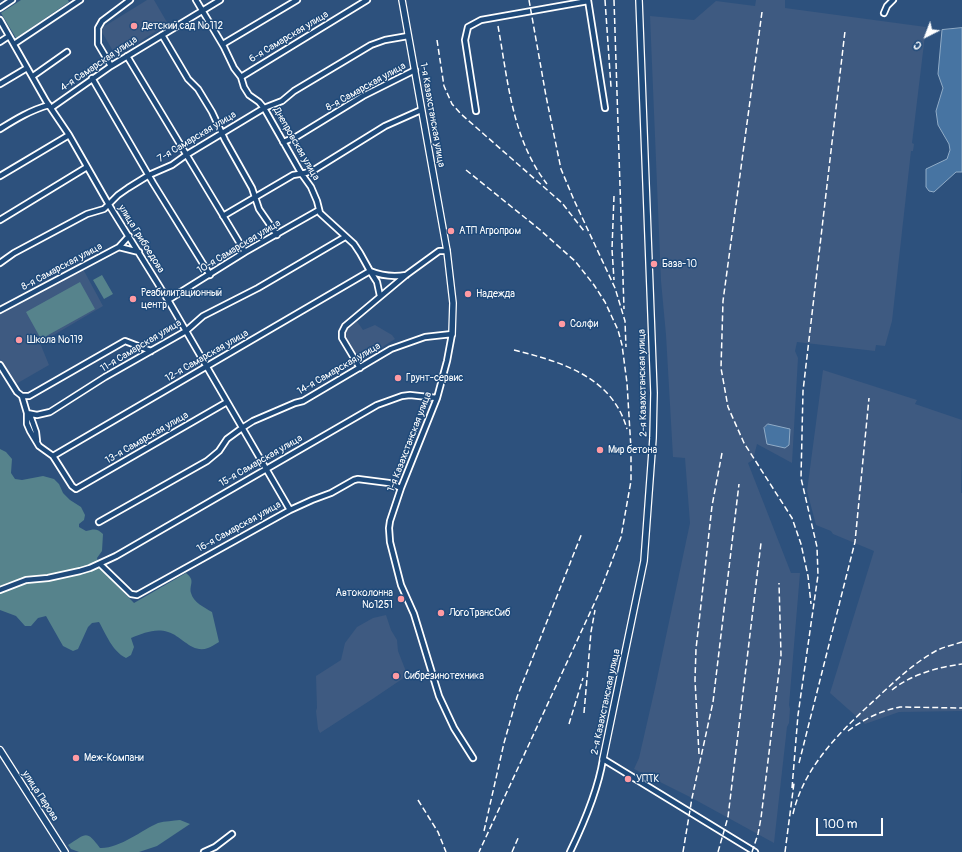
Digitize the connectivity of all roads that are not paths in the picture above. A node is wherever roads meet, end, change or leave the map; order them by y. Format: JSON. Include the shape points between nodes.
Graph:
{"nodes":[{"id":1,"x":12,"y":0,"type":"edge"},
{"id":2,"x":80,"y":0,"type":"edge"},
{"id":3,"x":130,"y":0,"type":"edge"},
{"id":4,"x":196,"y":0,"type":"edge"},
{"id":5,"x":220,"y":0,"type":"edge"},
{"id":6,"x":297,"y":0,"type":"edge"},
{"id":7,"x":368,"y":0,"type":"edge"},
{"id":8,"x":402,"y":0,"type":"edge"},
{"id":9,"x":588,"y":0,"type":"edge"},
{"id":10,"x":639,"y":0,"type":"edge"},
{"id":11,"x":893,"y":0,"type":"edge"},
{"id":12,"x":0,"y":8,"type":"edge"},
{"id":13,"x":202,"y":10,"type":"junction"},
{"id":14,"x":884,"y":13,"type":"dead end"},
{"id":15,"x":0,"y":20,"type":"edge"},
{"id":16,"x":162,"y":35,"type":"junction"},
{"id":17,"x":9,"y":36,"type":"junction"},
{"id":18,"x":408,"y":36,"type":"junction"},
{"id":19,"x":0,"y":42,"type":"edge"},
{"id":20,"x":14,"y":44,"type":"junction"},
{"id":21,"x":223,"y":44,"type":"junction"},
{"id":22,"x":67,"y":52,"type":"dead end"},
{"id":23,"x":127,"y":56,"type":"junction"},
{"id":24,"x":110,"y":66,"type":"junction"},
{"id":25,"x":27,"y":68,"type":"junction"},
{"id":26,"x":414,"y":70,"type":"junction"},
{"id":27,"x":33,"y":76,"type":"junction"},
{"id":28,"x":240,"y":77,"type":"junction"},
{"id":29,"x":92,"y":78,"type":"junction"},
{"id":30,"x":0,"y":84,"type":"edge"},
{"id":31,"x":50,"y":107,"type":"junction"},
{"id":32,"x":264,"y":108,"type":"junction"},
{"id":33,"x":605,"y":108,"type":"dead end"},
{"id":34,"x":421,"y":110,"type":"junction"},
{"id":35,"x":476,"y":111,"type":"dead end"},
{"id":36,"x":0,"y":129,"type":"edge"},
{"id":37,"x":222,"y":133,"type":"junction"},
{"id":38,"x":69,"y":135,"type":"junction"},
{"id":39,"x":283,"y":142,"type":"junction"},
{"id":40,"x":186,"y":155,"type":"junction"},
{"id":41,"x":87,"y":167,"type":"junction"},
{"id":42,"x":301,"y":173,"type":"junction"},
{"id":43,"x":149,"y":175,"type":"junction"},
{"id":44,"x":0,"y":176,"type":"edge"},
{"id":45,"x":254,"y":197,"type":"junction"},
{"id":46,"x":109,"y":205,"type":"junction"},
{"id":47,"x":319,"y":210,"type":"junction"},
{"id":48,"x":223,"y":216,"type":"junction"},
{"id":49,"x":0,"y":220,"type":"edge"},
{"id":50,"x":277,"y":235,"type":"junction"},
{"id":51,"x":129,"y":236,"type":"junction"},
{"id":52,"x":345,"y":237,"type":"junction"},
{"id":53,"x":119,"y":247,"type":"junction"},
{"id":54,"x":447,"y":250,"type":"junction"},
{"id":55,"x":139,"y":252,"type":"junction"},
{"id":56,"x":246,"y":252,"type":"junction"},
{"id":57,"x":0,"y":263,"type":"edge"},
{"id":58,"x":370,"y":271,"type":"junction"},
{"id":59,"x":210,"y":275,"type":"junction"},
{"id":60,"x":406,"y":275,"type":"junction"},
{"id":61,"x":380,"y":296,"type":"junction"},
{"id":62,"x":168,"y":300,"type":"junction"},
{"id":63,"x":0,"y":310,"type":"edge"},
{"id":64,"x":186,"y":331,"type":"junction"},
{"id":65,"x":452,"y":334,"type":"junction"},
{"id":66,"x":151,"y":351,"type":"junction"},
{"id":67,"x":0,"y":365,"type":"edge"},
{"id":68,"x":207,"y":367,"type":"junction"},
{"id":69,"x":360,"y":368,"type":"junction"},
{"id":70,"x":22,"y":396,"type":"junction"},
{"id":71,"x":437,"y":398,"type":"junction"},
{"id":72,"x":227,"y":402,"type":"junction"},
{"id":73,"x":29,"y":414,"type":"junction"},
{"id":74,"x":242,"y":428,"type":"junction"},
{"id":75,"x":53,"y":456,"type":"junction"},
{"id":76,"x":265,"y":469,"type":"junction"},
{"id":77,"x":401,"y":488,"type":"junction"},
{"id":78,"x":290,"y":510,"type":"junction"},
{"id":79,"x":99,"y":522,"type":"dead end"},
{"id":80,"x":100,"y":564,"type":"junction"},
{"id":81,"x":0,"y":590,"type":"edge"},
{"id":82,"x":0,"y":750,"type":"edge"},
{"id":83,"x":473,"y":758,"type":"dead end"},
{"id":84,"x":603,"y":759,"type":"junction"},
{"id":85,"x":232,"y":834,"type":"dead end"},
{"id":86,"x":65,"y":852,"type":"edge"},
{"id":87,"x":204,"y":852,"type":"edge"},
{"id":88,"x":570,"y":852,"type":"edge"},
{"id":89,"x":755,"y":852,"type":"edge"}],
"edges":[{"from":1,"to":12,"type":"street"},
{"from":2,"to":20,"type":"street"},
{"from":3,"to":24,"type":"street","via":[[102,21],[98,28],[98,44]]},
{"from":4,"to":13,"type":"street","name":"Днепровская улица"},
{"from":5,"to":13,"type":"street","name":"4-я Самарская улица"},
{"from":6,"to":21,"type":"street"},
{"from":7,"to":28,"type":"street","name":"6-я Самарская улица"},
{"from":8,"to":18,"type":"street","name":"1-я Казахстанская улица"},
{"from":9,"to":33,"type":"street"},
{"from":9,"to":35,"type":"street","via":[[481,20],[468,27],[465,40]]},
{"from":10,"to":84,"type":"street","name":"2-я Казахстанская улица","via":[[654,392],[653,438],[644,561]]},
{"from":11,"to":14,"type":"street"},
{"from":13,"to":16,"type":"street","name":"4-я Самарская улица"},
{"from":13,"to":21,"type":"street","name":"Днепровская улица"},
{"from":15,"to":17,"type":"street","name":"улица Грибоедова"},
{"from":16,"to":23,"type":"street","name":"4-я Самарская улица"},
{"from":16,"to":37,"type":"street","via":[[188,79],[207,103]]},
{"from":17,"to":19,"type":"street"},
{"from":17,"to":20,"type":"street","name":"улица Грибоедова"},
{"from":18,"to":26,"type":"street","name":"1-я Казахстанская улица"},
{"from":18,"to":32,"type":"street","name":"7-я Самарская улица","via":[[372,45],[294,91],[282,101]]},
{"from":20,"to":25,"type":"street","name":"улица Грибоедова"},
{"from":21,"to":28,"type":"street","name":"Днепровская улица"},
{"from":22,"to":27,"type":"street"},
{"from":23,"to":24,"type":"street","name":"4-я Самарская улица"},
{"from":23,"to":40,"type":"street"},
{"from":24,"to":29,"type":"street","name":"4-я Самарская улица"},
{"from":25,"to":27,"type":"street","name":"улица Грибоедова"},
{"from":25,"to":30,"type":"street"},
{"from":26,"to":34,"type":"street","name":"1-я Казахстанская улица"},
{"from":26,"to":39,"type":"street","name":"8-я Самарская улица","via":[[364,96],[296,138]]},
{"from":27,"to":31,"type":"street","name":"улица Грибоедова"},
{"from":28,"to":32,"type":"street","name":"Днепровская улица","via":[[249,95]]},
{"from":29,"to":31,"type":"street","name":"4-я Самарская улица"},
{"from":29,"to":43,"type":"street"},
{"from":31,"to":36,"type":"street","name":"4-я Самарская улица","via":[[37,108]]},
{"from":31,"to":38,"type":"street","name":"улица Грибоедова"},
{"from":32,"to":37,"type":"street","name":"7-я Самарская улица"},
{"from":32,"to":39,"type":"street","name":"Днепровская улица"},
{"from":34,"to":42,"type":"street","via":[[385,126],[314,170]]},
{"from":34,"to":54,"type":"street","name":"1-я Казахстанская улица"},
{"from":37,"to":40,"type":"street","name":"7-я Самарская улица"},
{"from":37,"to":45,"type":"street","via":[[252,188]]},
{"from":38,"to":41,"type":"street","name":"улица Грибоедова"},
{"from":38,"to":44,"type":"street"},
{"from":39,"to":42,"type":"street","name":"Днепровская улица"},
{"from":40,"to":43,"type":"street","name":"7-я Самарская улица","via":[[172,165]]},
{"from":40,"to":48,"type":"street"},
{"from":41,"to":46,"type":"street","name":"улица Грибоедова"},
{"from":41,"to":49,"type":"street"},
{"from":42,"to":45,"type":"street"},
{"from":42,"to":47,"type":"street","name":"Днепровская улица","via":[[316,197]]},
{"from":43,"to":46,"type":"street","name":"7-я Самарская улица","via":[[118,195]]},
{"from":43,"to":59,"type":"street"},
{"from":45,"to":48,"type":"street"},
{"from":45,"to":50,"type":"street"},
{"from":46,"to":51,"type":"street","name":"улица Грибоедова"},
{"from":46,"to":57,"type":"street","name":"7-я Самарская улица","via":[[87,214]]},
{"from":47,"to":50,"type":"street","name":"10-я Самарская улица"},
{"from":47,"to":52,"type":"street","name":"Днепровская улица"},
{"from":48,"to":56,"type":"street"},
{"from":50,"to":56,"type":"street","name":"10-я Самарская улица"},
{"from":51,"to":53,"type":"street","name":"8-я Самарская улица"},
{"from":51,"to":55,"type":"street","name":"улица Грибоедова"},
{"from":52,"to":58,"type":"street","name":"Днепровская улица","via":[[360,253]]},
{"from":52,"to":64,"type":"street","name":"11-я Самарская улица","via":[[258,288],[203,316]]},
{"from":53,"to":55,"type":"street"},
{"from":53,"to":63,"type":"street","name":"8-я Самарская улица"},
{"from":54,"to":60,"type":"street","via":[[439,251]]},
{"from":54,"to":65,"type":"street","name":"1-я Казахстанская улица","via":[[453,304]]},
{"from":55,"to":62,"type":"street","name":"улица Грибоедова"},
{"from":56,"to":59,"type":"street","name":"10-я Самарская улица"},
{"from":58,"to":60,"type":"street","via":[[381,275]]},
{"from":58,"to":61,"type":"street","name":"Днепровская улица","via":[[378,282]]},
{"from":58,"to":68,"type":"street","name":"12-я Самарская улица"},
{"from":59,"to":62,"type":"street","name":"10-я Самарская улица"},
{"from":60,"to":61,"type":"street"},
{"from":61,"to":69,"type":"street","via":[[345,326],[342,332],[342,338]]},
{"from":62,"to":64,"type":"street","name":"улица Грибоедова"},
{"from":64,"to":66,"type":"street","name":"11-я Самарская улица"},
{"from":64,"to":68,"type":"street","name":"улица Грибоедова"},
{"from":65,"to":69,"type":"street","name":"14-я Самарская улица","via":[[425,337],[406,343]]},
{"from":65,"to":71,"type":"street","name":"1-я Казахстанская улица"},
{"from":66,"to":70,"type":"street","via":[[125,341],[30,396]]},
{"from":66,"to":73,"type":"street","name":"11-я Самарская улица","via":[[50,412],[43,415]]},
{"from":67,"to":70,"type":"street"},
{"from":68,"to":72,"type":"street","name":"улица Грибоедова"},
{"from":68,"to":75,"type":"street","name":"12-я Самарская улица"},
{"from":69,"to":74,"type":"street","name":"14-я Самарская улица","via":[[303,401]]},
{"from":70,"to":73,"type":"street"},
{"from":71,"to":76,"type":"street","name":"15-я Самарская улица","via":[[410,394],[376,405]]},
{"from":71,"to":77,"type":"street","name":"1-я Казахстанская улица"},
{"from":72,"to":74,"type":"street","name":"улица Грибоедова"},
{"from":72,"to":75,"type":"street","name":"13-я Самарская улица","via":[[76,489]]},
{"from":73,"to":75,"type":"street","via":[[27,424],[30,431],[42,449]]},
{"from":74,"to":76,"type":"street","name":"улица Грибоедова"},
{"from":74,"to":79,"type":"street","name":"14-я Самарская улица","via":[[227,439],[219,451],[206,461]]},
{"from":76,"to":78,"type":"street","name":"улица Грибоедова"},
{"from":76,"to":80,"type":"street","name":"15-я Самарская улица"},
{"from":77,"to":78,"type":"street","name":"16-я Самарская улица","via":[[389,483],[358,479]]},
{"from":77,"to":83,"type":"street","name":"1-я Казахстанская улица","via":[[388,528],[390,542],[439,696],[454,728]]},
{"from":78,"to":80,"type":"street","name":"16-я Самарская улица","via":[[137,595],[130,594]]},
{"from":80,"to":81,"type":"street","name":"15-я Самарская улица","via":[[48,578],[26,580]]},
{"from":82,"to":86,"type":"street","name":"улица Перова"},
{"from":84,"to":88,"type":"street","name":"2-я Казахстанская улица","via":[[601,775]]},
{"from":84,"to":89,"type":"street"},
{"from":85,"to":87,"type":"street"}]}
